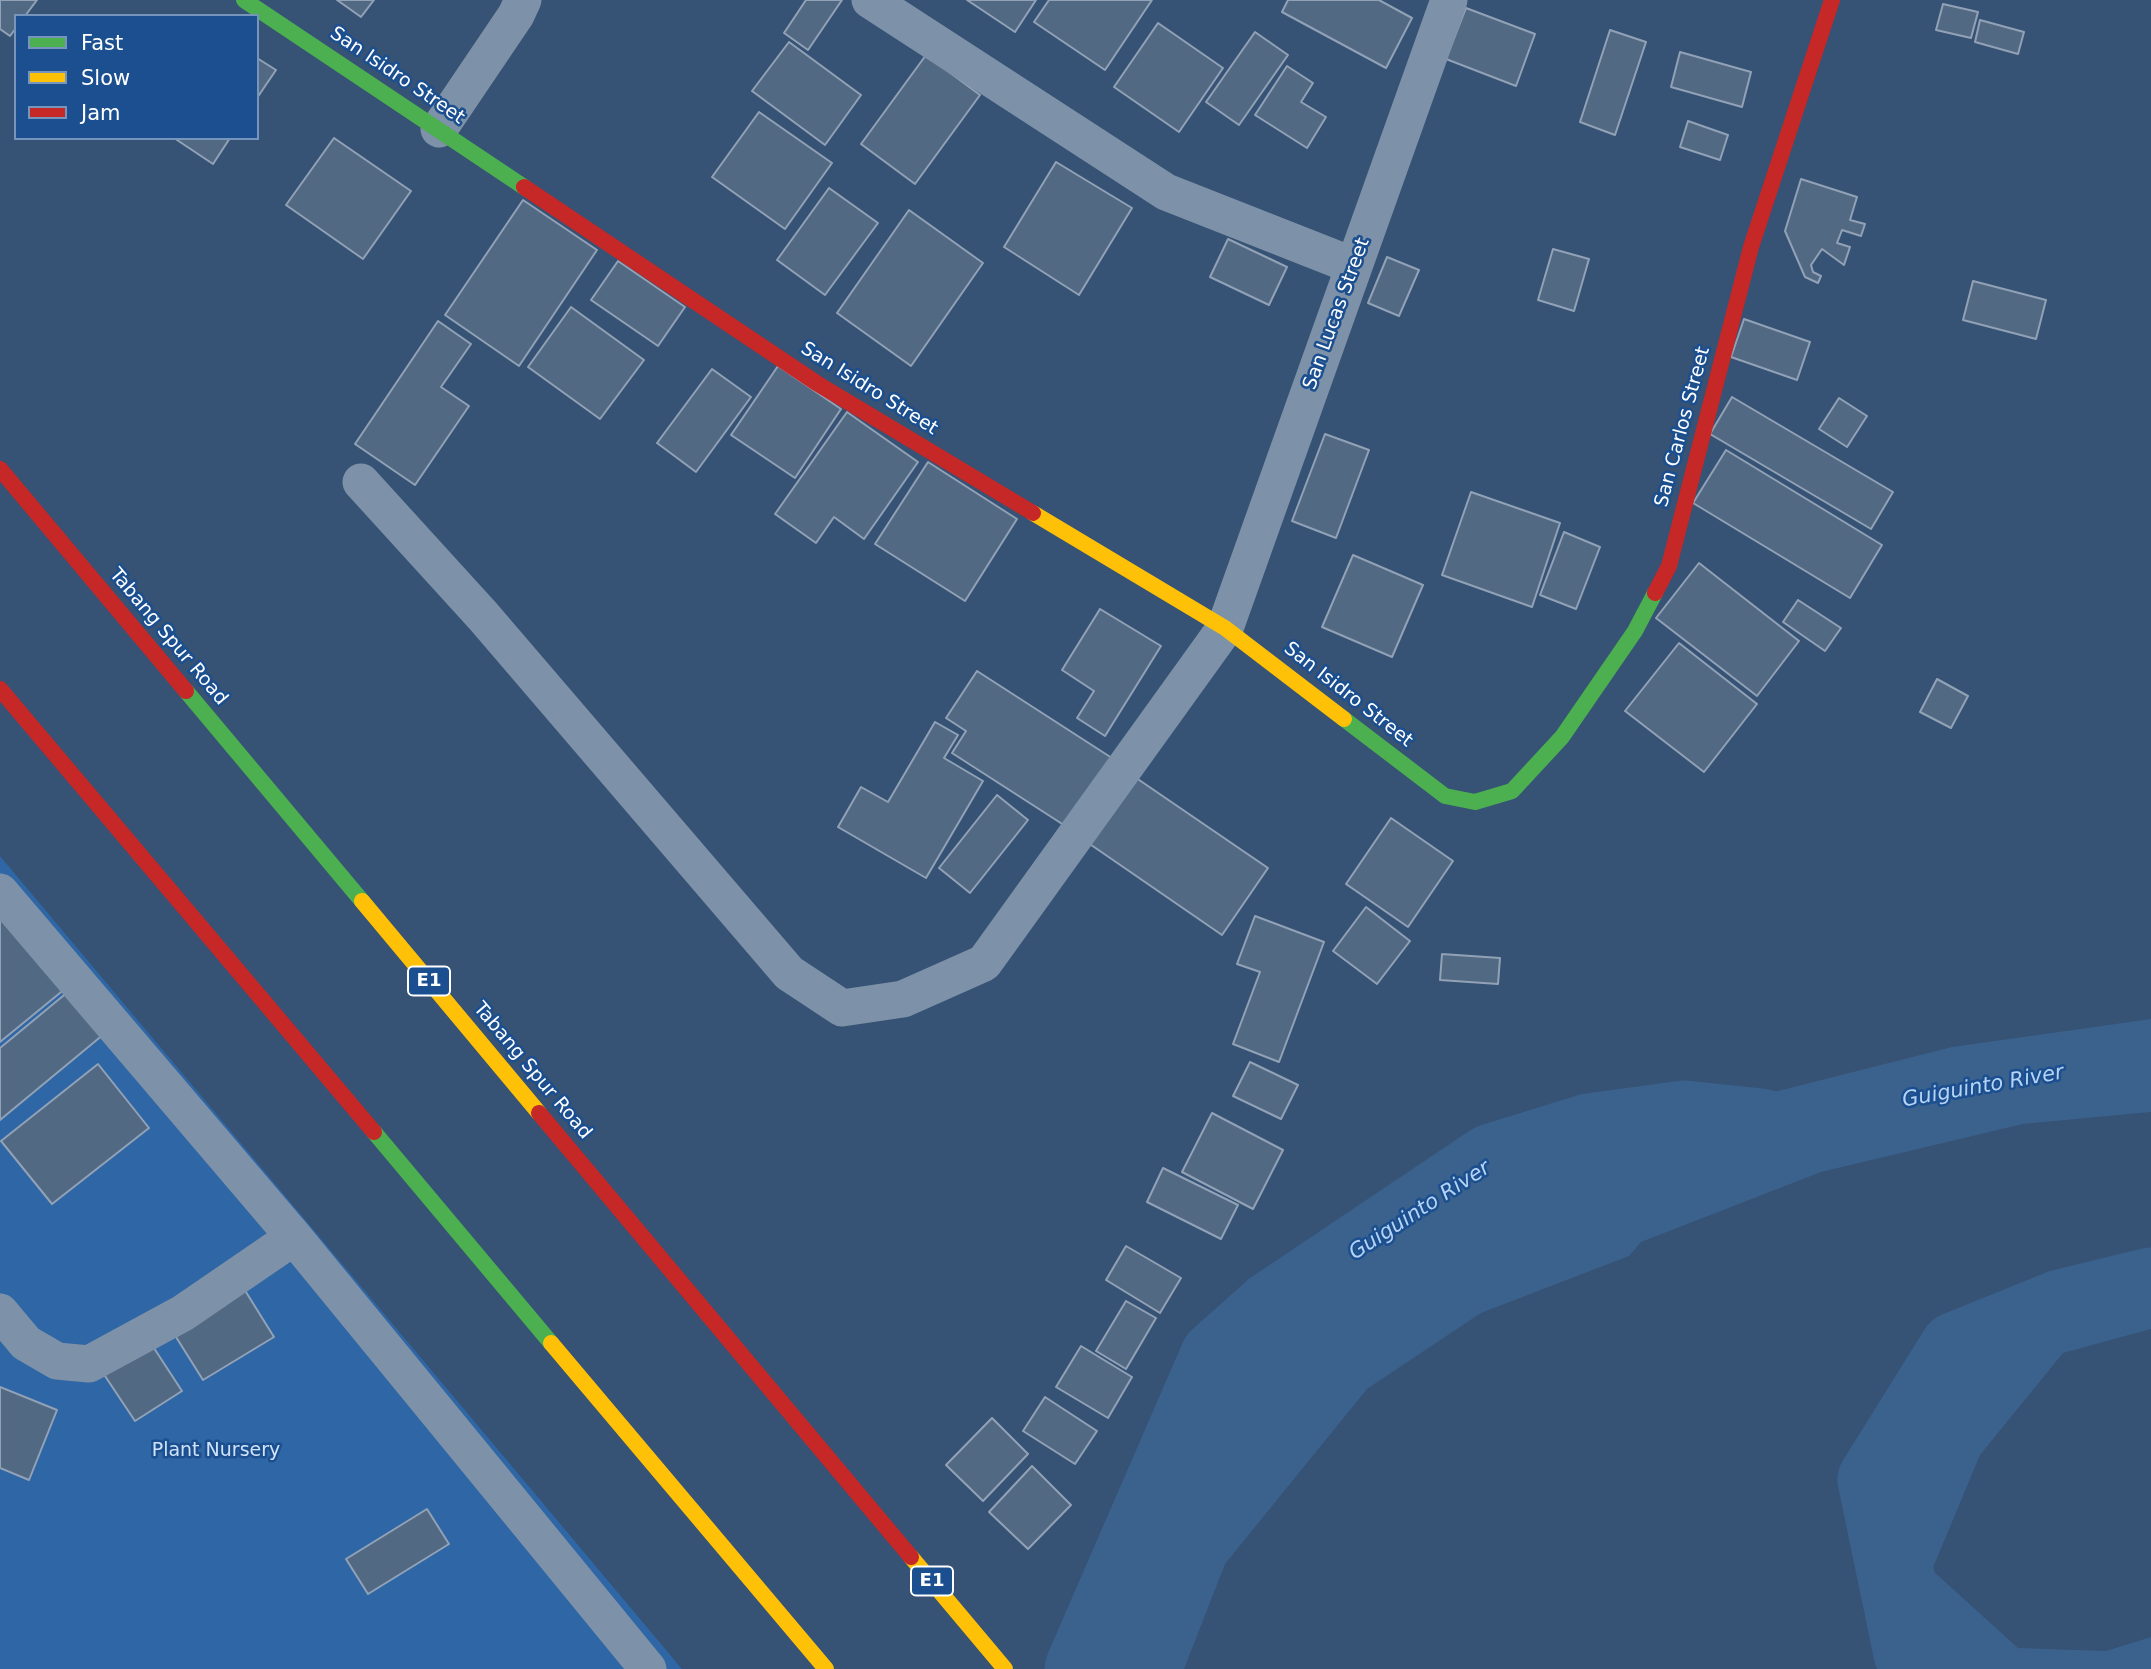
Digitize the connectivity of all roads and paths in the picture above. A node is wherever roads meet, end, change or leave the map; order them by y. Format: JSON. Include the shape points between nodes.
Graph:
{"nodes":[{"id":1,"x":244,"y":0,"type":"edge"},
{"id":2,"x":523,"y":0,"type":"edge"},
{"id":3,"x":870,"y":0,"type":"edge"},
{"id":4,"x":1449,"y":0,"type":"edge"},
{"id":5,"x":1832,"y":0,"type":"edge"},
{"id":6,"x":439,"y":129,"type":"junction"},
{"id":7,"x":1354,"y":266,"type":"junction"},
{"id":8,"x":0,"y":469,"type":"edge"},
{"id":9,"x":361,"y":482,"type":"dead end"},
{"id":10,"x":1225,"y":628,"type":"junction"},
{"id":11,"x":0,"y":689,"type":"edge"},
{"id":12,"x":1475,"y":802,"type":"joint"},
{"id":13,"x":0,"y":892,"type":"edge"},
{"id":14,"x":294,"y":1237,"type":"junction"},
{"id":15,"x":0,"y":1312,"type":"edge"},
{"id":16,"x":648,"y":1669,"type":"edge"},
{"id":17,"x":827,"y":1669,"type":"edge"},
{"id":18,"x":1005,"y":1669,"type":"edge"}],
"edges":[{"from":1,"to":6,"type":"main road","name":"San Isidro Street"},
{"from":2,"to":6,"type":"street"},
{"from":3,"to":7,"type":"street","via":[[1166,192]]},
{"from":4,"to":7,"type":"street","name":"San Lucas Street"},
{"from":5,"to":12,"type":"main road","name":"San Carlos Street","via":[[1751,247],[1669,566],[1635,631],[1562,737],[1513,791]]},
{"from":6,"to":10,"type":"main road","name":"San Isidro Street","via":[[818,384]]},
{"from":7,"to":10,"type":"street","name":"San Lucas Street"},
{"from":8,"to":18,"type":"main road","name":"Tabang Spur Road","number":"E1"},
{"from":9,"to":10,"type":"street","name":"San Lucas Street","via":[[483,616],[789,973],[842,1008],[903,999],[984,963]]},
{"from":10,"to":12,"type":"main road","name":"San Isidro Street","via":[[1445,796]]},
{"from":11,"to":17,"type":"main road"},
{"from":13,"to":14,"type":"street"},
{"from":14,"to":15,"type":"street","via":[[183,1313],[89,1364],[57,1361],[26,1343]]},
{"from":14,"to":16,"type":"street"}]}
